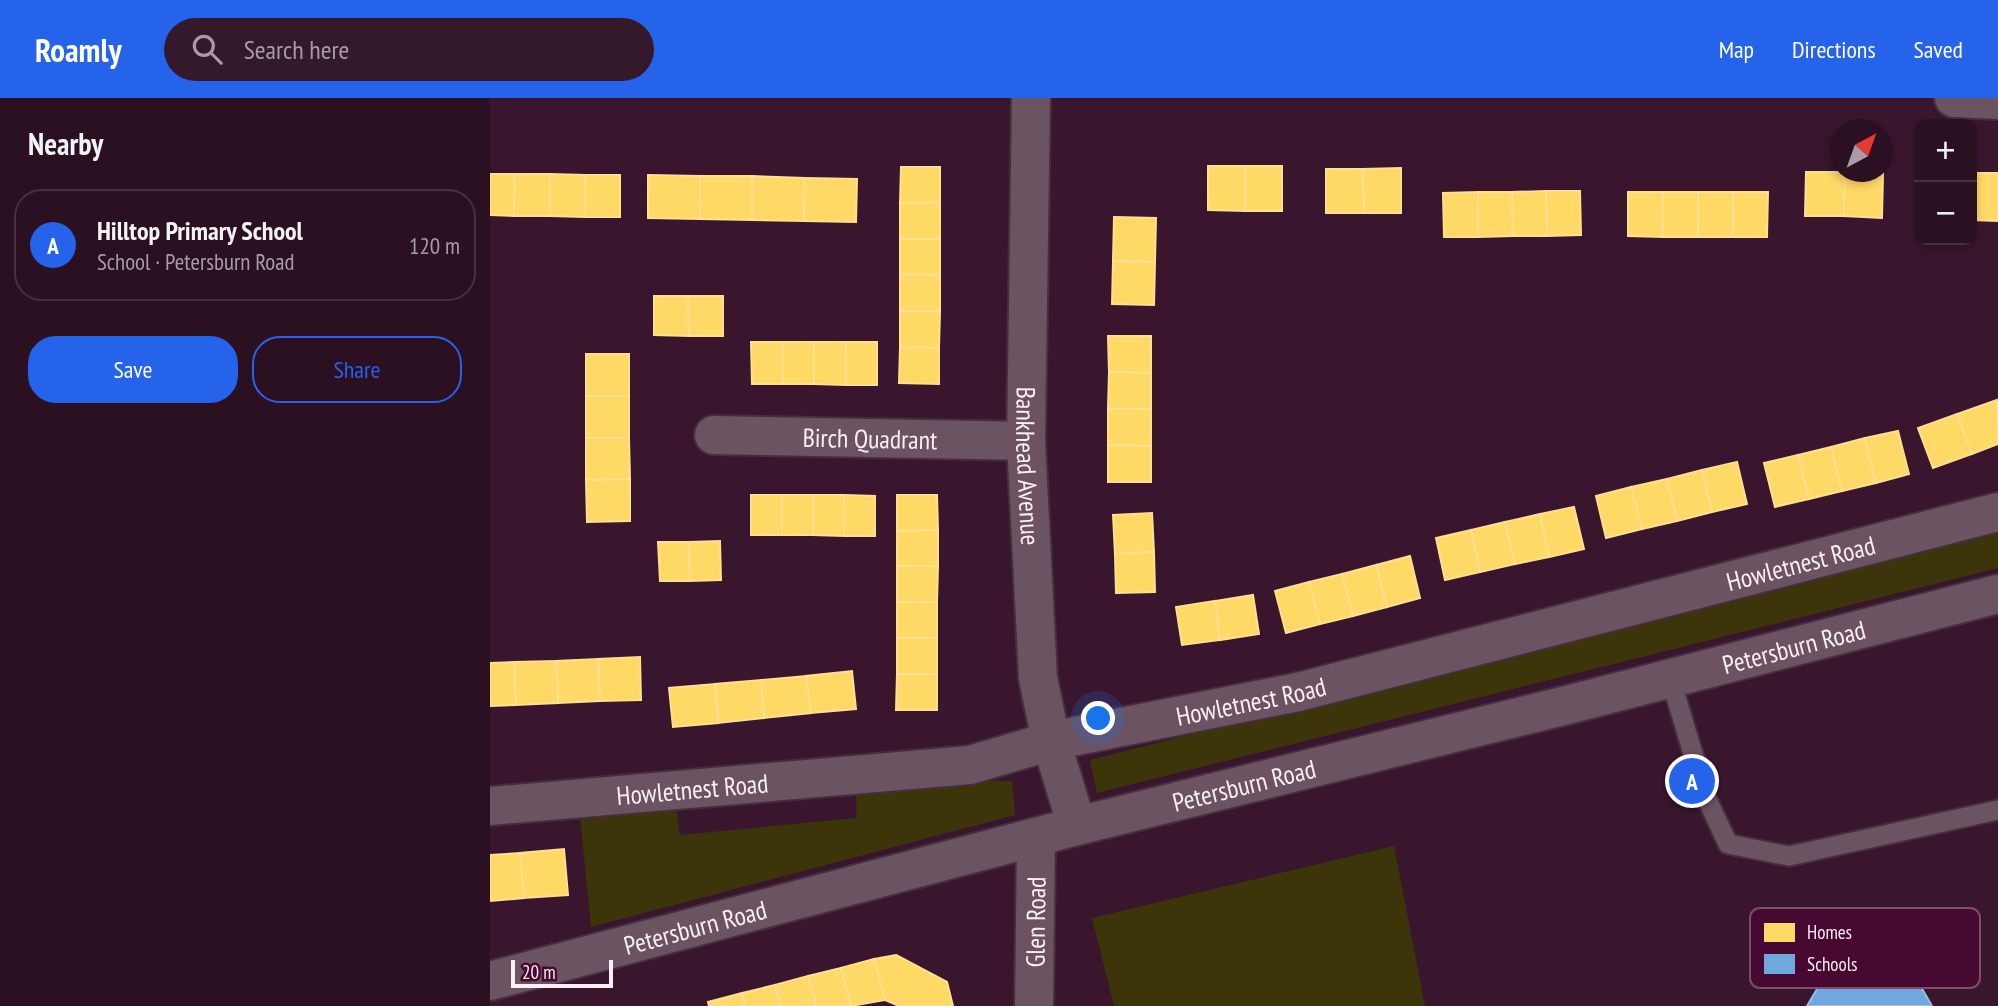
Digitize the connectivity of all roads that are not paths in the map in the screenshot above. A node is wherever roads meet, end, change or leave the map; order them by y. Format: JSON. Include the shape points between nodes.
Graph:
{"nodes":[{"id":1,"x":1031,"y":98,"type":"edge"},
{"id":2,"x":1954,"y":98,"type":"edge"},
{"id":3,"x":1998,"y":100,"type":"edge"},
{"id":4,"x":714,"y":435,"type":"dead end"},
{"id":5,"x":1027,"y":441,"type":"junction"},
{"id":6,"x":1998,"y":512,"type":"edge"},
{"id":7,"x":1998,"y":594,"type":"edge"},
{"id":8,"x":1670,"y":677,"type":"junction"},
{"id":9,"x":1051,"y":741,"type":"junction"},
{"id":10,"x":490,"y":806,"type":"edge"},
{"id":11,"x":1998,"y":810,"type":"edge"},
{"id":12,"x":1077,"y":826,"type":"junction"},
{"id":13,"x":1037,"y":838,"type":"junction"},
{"id":14,"x":490,"y":981,"type":"edge"},
{"id":15,"x":1034,"y":1006,"type":"edge"}],
"edges":[{"from":1,"to":5,"type":"street","name":"Bankhead Avenue"},
{"from":2,"to":3,"type":"street"},
{"from":4,"to":5,"type":"street","name":"Birch Quadrant"},
{"from":5,"to":9,"type":"street","name":"Bankhead Avenue","via":[[1038,678]]},
{"from":6,"to":9,"type":"street","name":"Howletnest Road","via":[[1298,692]]},
{"from":7,"to":8,"type":"street","name":"Petersburn Road"},
{"from":8,"to":11,"type":"lane","via":[[1706,797],[1728,844],[1789,856]]},
{"from":8,"to":12,"type":"street","name":"Petersburn Road"},
{"from":9,"to":10,"type":"street","name":"Howletnest Road","via":[[970,765]]},
{"from":9,"to":12,"type":"street","name":"Bankhead Avenue"},
{"from":12,"to":13,"type":"street","name":"Petersburn Road"},
{"from":13,"to":14,"type":"street","name":"Petersburn Road"},
{"from":13,"to":15,"type":"street","name":"Glen Road"}]}
